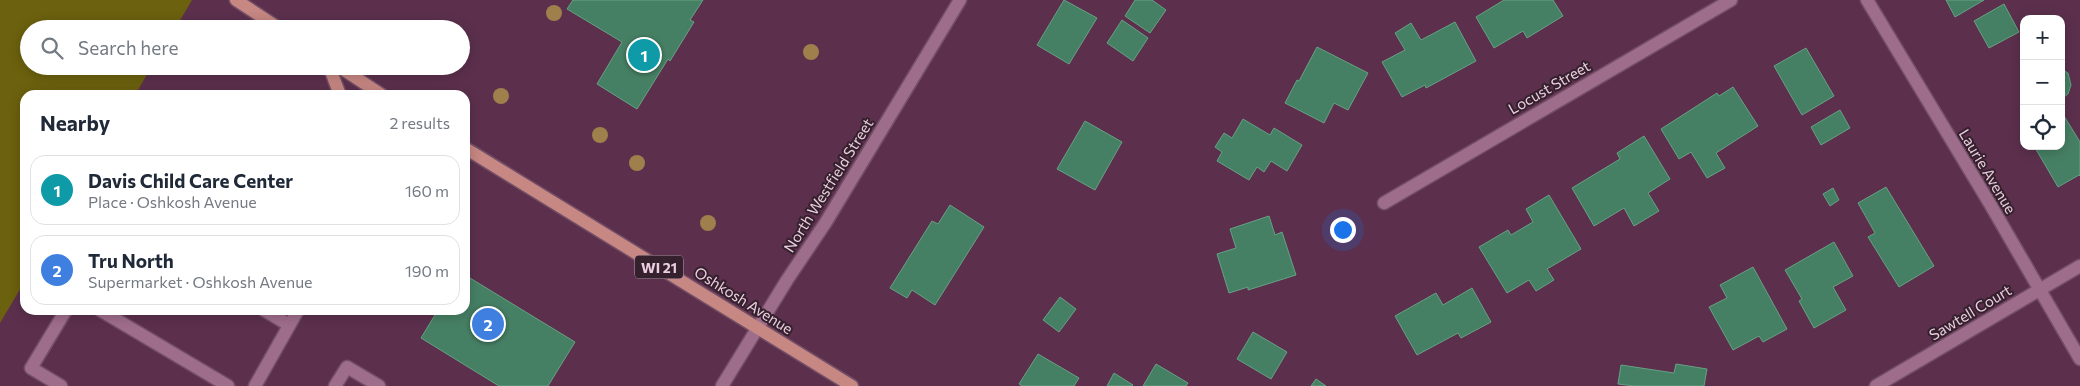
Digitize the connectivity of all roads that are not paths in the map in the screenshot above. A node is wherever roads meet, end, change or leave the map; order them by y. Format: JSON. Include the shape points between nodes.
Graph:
{"nodes":[{"id":1,"x":236,"y":0,"type":"edge"},
{"id":2,"x":960,"y":0,"type":"edge"},
{"id":3,"x":1731,"y":0,"type":"edge"},
{"id":4,"x":1867,"y":0,"type":"edge"},
{"id":5,"x":266,"y":20,"type":"edge"},
{"id":6,"x":332,"y":75,"type":"edge"},
{"id":7,"x":352,"y":75,"type":"edge"},
{"id":8,"x":338,"y":90,"type":"edge"},
{"id":9,"x":374,"y":90,"type":"edge"},
{"id":10,"x":470,"y":151,"type":"edge"},
{"id":11,"x":1384,"y":203,"type":"dead end"},
{"id":12,"x":2080,"y":266,"type":"edge"},
{"id":13,"x":2039,"y":290,"type":"junction"},
{"id":14,"x":63,"y":315,"type":"edge"},
{"id":15,"x":108,"y":315,"type":"edge"},
{"id":16,"x":272,"y":315,"type":"edge"},
{"id":17,"x":295,"y":315,"type":"edge"},
{"id":18,"x":289,"y":325,"type":"junction"},
{"id":19,"x":757,"y":327,"type":"junction"},
{"id":20,"x":2080,"y":359,"type":"edge"},
{"id":21,"x":61,"y":386,"type":"edge"},
{"id":22,"x":228,"y":386,"type":"edge"},
{"id":23,"x":255,"y":386,"type":"edge"},
{"id":24,"x":335,"y":386,"type":"edge"},
{"id":25,"x":379,"y":386,"type":"edge"},
{"id":26,"x":722,"y":386,"type":"edge"},
{"id":27,"x":852,"y":386,"type":"edge"},
{"id":28,"x":1876,"y":386,"type":"edge"}],
"edges":[{"from":1,"to":5,"type":"main road"},
{"from":2,"to":19,"type":"street","name":"North Westfield Street","via":[[826,222]]},
{"from":3,"to":11,"type":"street","name":"Locust Street"},
{"from":4,"to":13,"type":"street","name":"Laurie Avenue"},
{"from":6,"to":8,"type":"main road"},
{"from":7,"to":9,"type":"main road"},
{"from":10,"to":19,"type":"main road","name":"Oshkosh Avenue","number":"WI 21"},
{"from":12,"to":13,"type":"street","name":"Sawtell Court"},
{"from":13,"to":20,"type":"street","name":"Laurie Avenue"},
{"from":13,"to":28,"type":"street","name":"Sawtell Court"},
{"from":14,"to":21,"type":"street","via":[[31,368]]},
{"from":15,"to":22,"type":"street"},
{"from":16,"to":18,"type":"street"},
{"from":17,"to":18,"type":"street"},
{"from":18,"to":23,"type":"street"},
{"from":19,"to":26,"type":"street","name":"North Westfield Street"},
{"from":19,"to":27,"type":"main road","name":"Oshkosh Avenue","number":"WI 21"},
{"from":24,"to":25,"type":"street","via":[[348,367]]}]}
